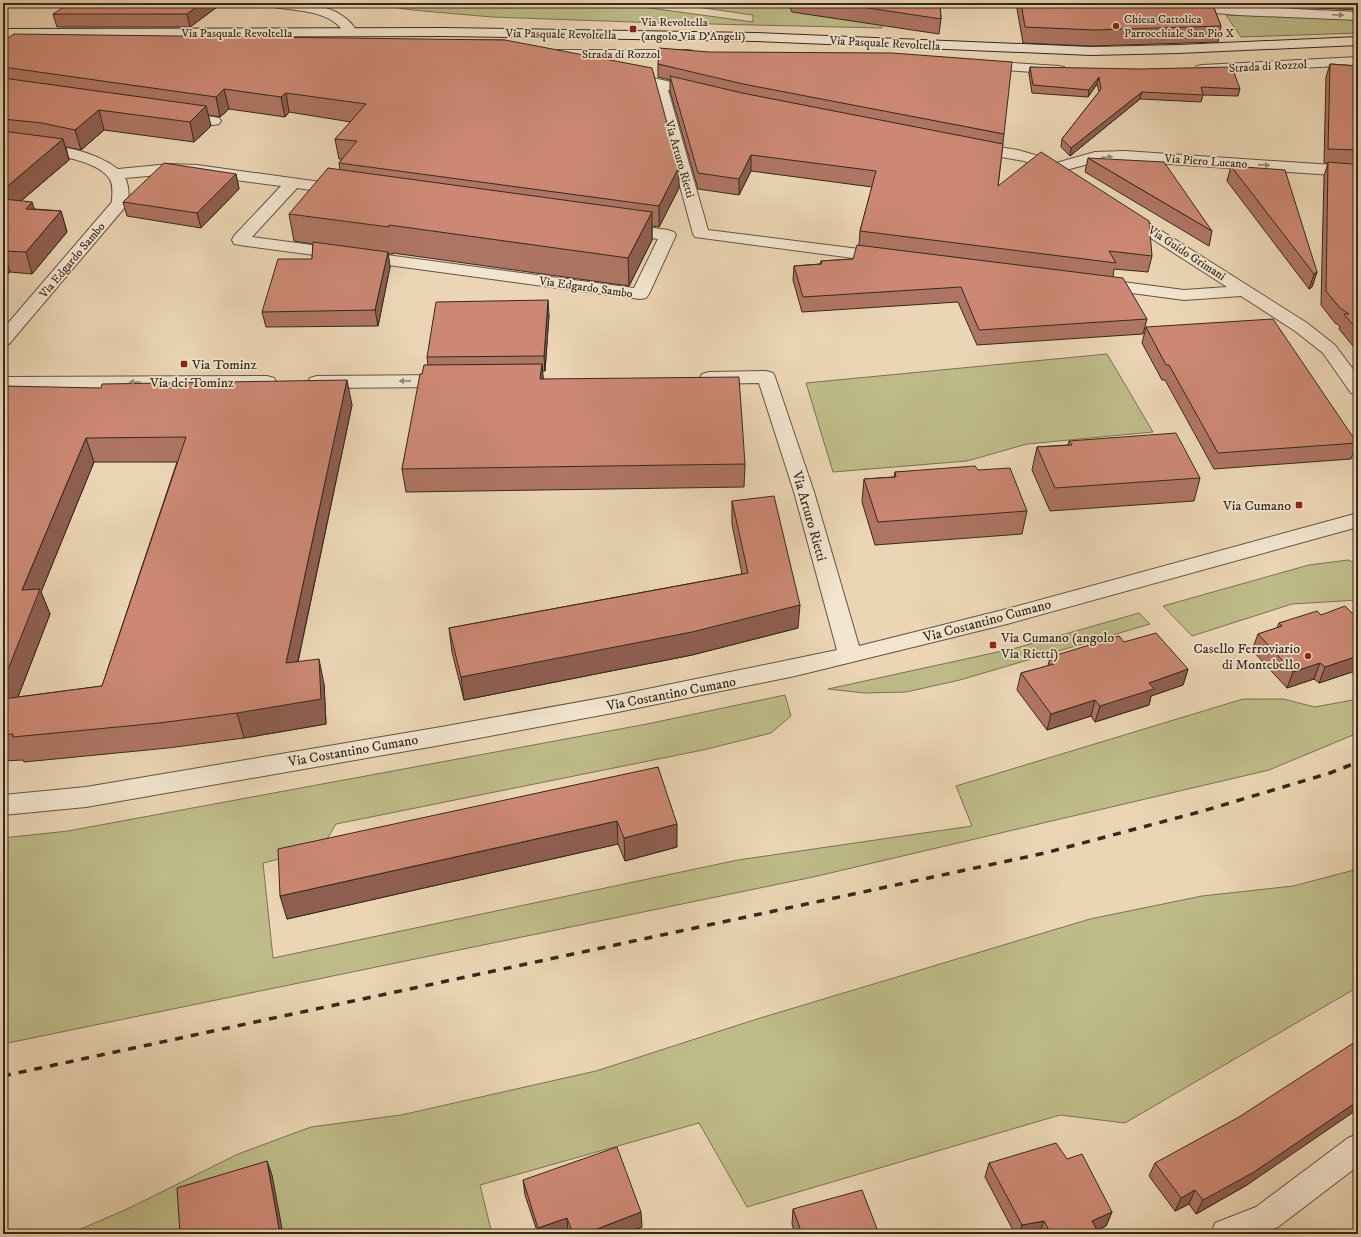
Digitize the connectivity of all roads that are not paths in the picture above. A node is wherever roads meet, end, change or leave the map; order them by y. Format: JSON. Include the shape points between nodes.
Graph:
{"nodes":[{"id":1,"x":274,"y":3,"type":"edge"},
{"id":2,"x":1146,"y":3,"type":"edge"},
{"id":3,"x":1358,"y":16,"type":"edge"},
{"id":4,"x":3,"y":33,"type":"edge"},
{"id":5,"x":347,"y":33,"type":"junction"},
{"id":6,"x":1358,"y":41,"type":"edge"},
{"id":7,"x":703,"y":55,"type":"edge"},
{"id":8,"x":1358,"y":61,"type":"edge"},
{"id":9,"x":970,"y":65,"type":"edge"},
{"id":10,"x":583,"y":68,"type":"edge"},
{"id":11,"x":1191,"y":69,"type":"edge"},
{"id":12,"x":1075,"y":70,"type":"edge"},
{"id":13,"x":614,"y":74,"type":"edge"},
{"id":14,"x":659,"y":83,"type":"junction"},
{"id":15,"x":712,"y":95,"type":"edge"},
{"id":16,"x":168,"y":114,"type":"edge"},
{"id":17,"x":214,"y":121,"type":"edge"},
{"id":18,"x":3,"y":144,"type":"edge"},
{"id":19,"x":956,"y":145,"type":"edge"},
{"id":20,"x":1055,"y":168,"type":"junction"},
{"id":21,"x":1358,"y":170,"type":"edge"},
{"id":22,"x":115,"y":174,"type":"junction"},
{"id":23,"x":1073,"y":180,"type":"edge"},
{"id":24,"x":293,"y":183,"type":"junction"},
{"id":25,"x":1110,"y":204,"type":"edge"},
{"id":26,"x":898,"y":259,"type":"edge"},
{"id":27,"x":1084,"y":282,"type":"edge"},
{"id":28,"x":1244,"y":291,"type":"junction"},
{"id":29,"x":3,"y":340,"type":"edge"},
{"id":30,"x":695,"y":378,"type":"edge"},
{"id":31,"x":468,"y":380,"type":"edge"},
{"id":32,"x":3,"y":383,"type":"edge"},
{"id":33,"x":1358,"y":389,"type":"edge"},
{"id":34,"x":1358,"y":520,"type":"edge"},
{"id":35,"x":850,"y":655,"type":"junction"},
{"id":36,"x":3,"y":805,"type":"edge"},
{"id":37,"x":1358,"y":1148,"type":"edge"},
{"id":38,"x":1226,"y":1234,"type":"edge"}],
"edges":[{"from":1,"to":5,"type":"street","via":[[335,17],[345,22]]},
{"from":2,"to":3,"type":"street","one_way":true,"via":[[1238,11]]},
{"from":4,"to":5,"type":"street","name":"Via Pasquale Revoltella"},
{"from":5,"to":6,"type":"street","name":"Via Pasquale Revoltella","via":[[756,37],[1091,51]]},
{"from":7,"to":10,"type":"street","name":"Strada di Rozzol","via":[[531,54]]},
{"from":8,"to":11,"type":"street","name":"Strada di Rozzol"},
{"from":9,"to":12,"type":"street"},
{"from":13,"to":14,"type":"street"},
{"from":14,"to":15,"type":"street"},
{"from":14,"to":26,"type":"street","name":"Via Arturo Rietti","via":[[701,234]]},
{"from":16,"to":17,"type":"street"},
{"from":18,"to":22,"type":"street","via":[[81,156],[106,166]]},
{"from":19,"to":20,"type":"street","via":[[1034,159]]},
{"from":20,"to":21,"type":"street","name":"Via Piero Lucano","one_way":true,"via":[[1095,157],[1125,156]]},
{"from":20,"to":23,"type":"street"},
{"from":22,"to":24,"type":"street","name":"Via Edgardo Sambo","via":[[170,168]]},
{"from":22,"to":29,"type":"street","name":"Via Edgardo Sambo","via":[[120,183],[120,203]]},
{"from":24,"to":24,"type":"street","name":"Via Edgardo Sambo","via":[[240,240],[640,294],[668,235]]},
{"from":25,"to":28,"type":"street","name":"Via Guido Grimani"},
{"from":27,"to":28,"type":"street","via":[[1184,295]]},
{"from":28,"to":33,"type":"street","name":"Via Guido Grimani","via":[[1301,327],[1329,349]]},
{"from":30,"to":35,"type":"street","name":"Via Arturo Rietti","via":[[766,378],[804,492]]},
{"from":31,"to":32,"type":"street","name":"Via dei Tominz","one_way":true},
{"from":34,"to":35,"type":"street","name":"Via Costantino Cumano","via":[[1007,616]]},
{"from":35,"to":36,"type":"street","name":"Via Costantino Cumano","via":[[655,697],[86,797]]},
{"from":37,"to":38,"type":"street","via":[[1267,1217]]}]}
